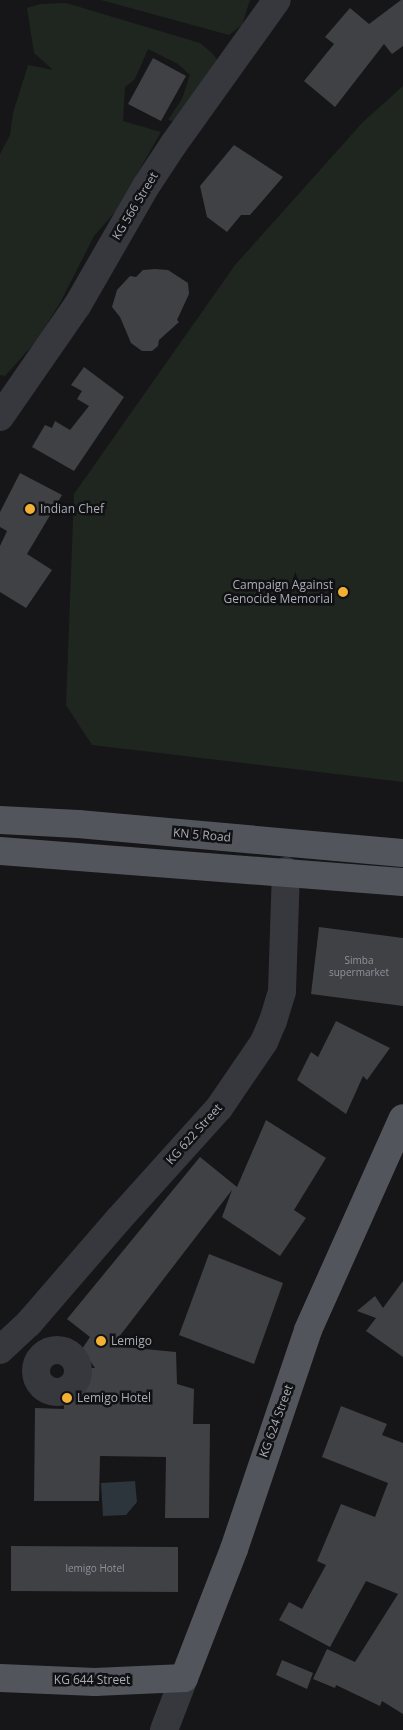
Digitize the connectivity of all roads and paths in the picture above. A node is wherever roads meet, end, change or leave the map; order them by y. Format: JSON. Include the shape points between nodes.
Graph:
{"nodes":[{"id":1,"x":277,"y":0,"type":"edge"},
{"id":2,"x":0,"y":417,"type":"edge"},
{"id":3,"x":0,"y":820,"type":"edge"},
{"id":4,"x":0,"y":851,"type":"edge"},
{"id":5,"x":403,"y":853,"type":"edge"},
{"id":6,"x":286,"y":871,"type":"junction"},
{"id":7,"x":403,"y":882,"type":"edge"},
{"id":8,"x":403,"y":1118,"type":"edge"},
{"id":9,"x":396,"y":1150,"type":"edge"},
{"id":10,"x":29,"y":1323,"type":"junction"},
{"id":11,"x":4,"y":1346,"type":"edge"},
{"id":12,"x":0,"y":1678,"type":"edge"},
{"id":13,"x":184,"y":1678,"type":"junction"},
{"id":14,"x":164,"y":1730,"type":"edge"}],
"edges":[{"from":1,"to":2,"type":"street","name":"KG 566 Street","via":[[173,145],[77,306]]},
{"from":3,"to":5,"type":"main road","name":"KN 5 Road"},
{"from":4,"to":6,"type":"main road"},
{"from":6,"to":7,"type":"main road"},
{"from":6,"to":10,"type":"street","name":"KG 622 Street","via":[[282,991],[264,1042],[219,1108]]},
{"from":8,"to":9,"type":"main road","name":"KG 624 Street"},
{"from":9,"to":13,"type":"main road","name":"KG 624 Street","via":[[308,1330],[234,1548]]},
{"from":10,"to":11,"type":"street","name":"KG 622 Street"},
{"from":10,"to":11,"type":"street","via":[[45,1360]]},
{"from":12,"to":13,"type":"main road","name":"KG 644 Street","via":[[95,1682]]},
{"from":13,"to":14,"type":"street","name":"KG 624 Street"}]}
